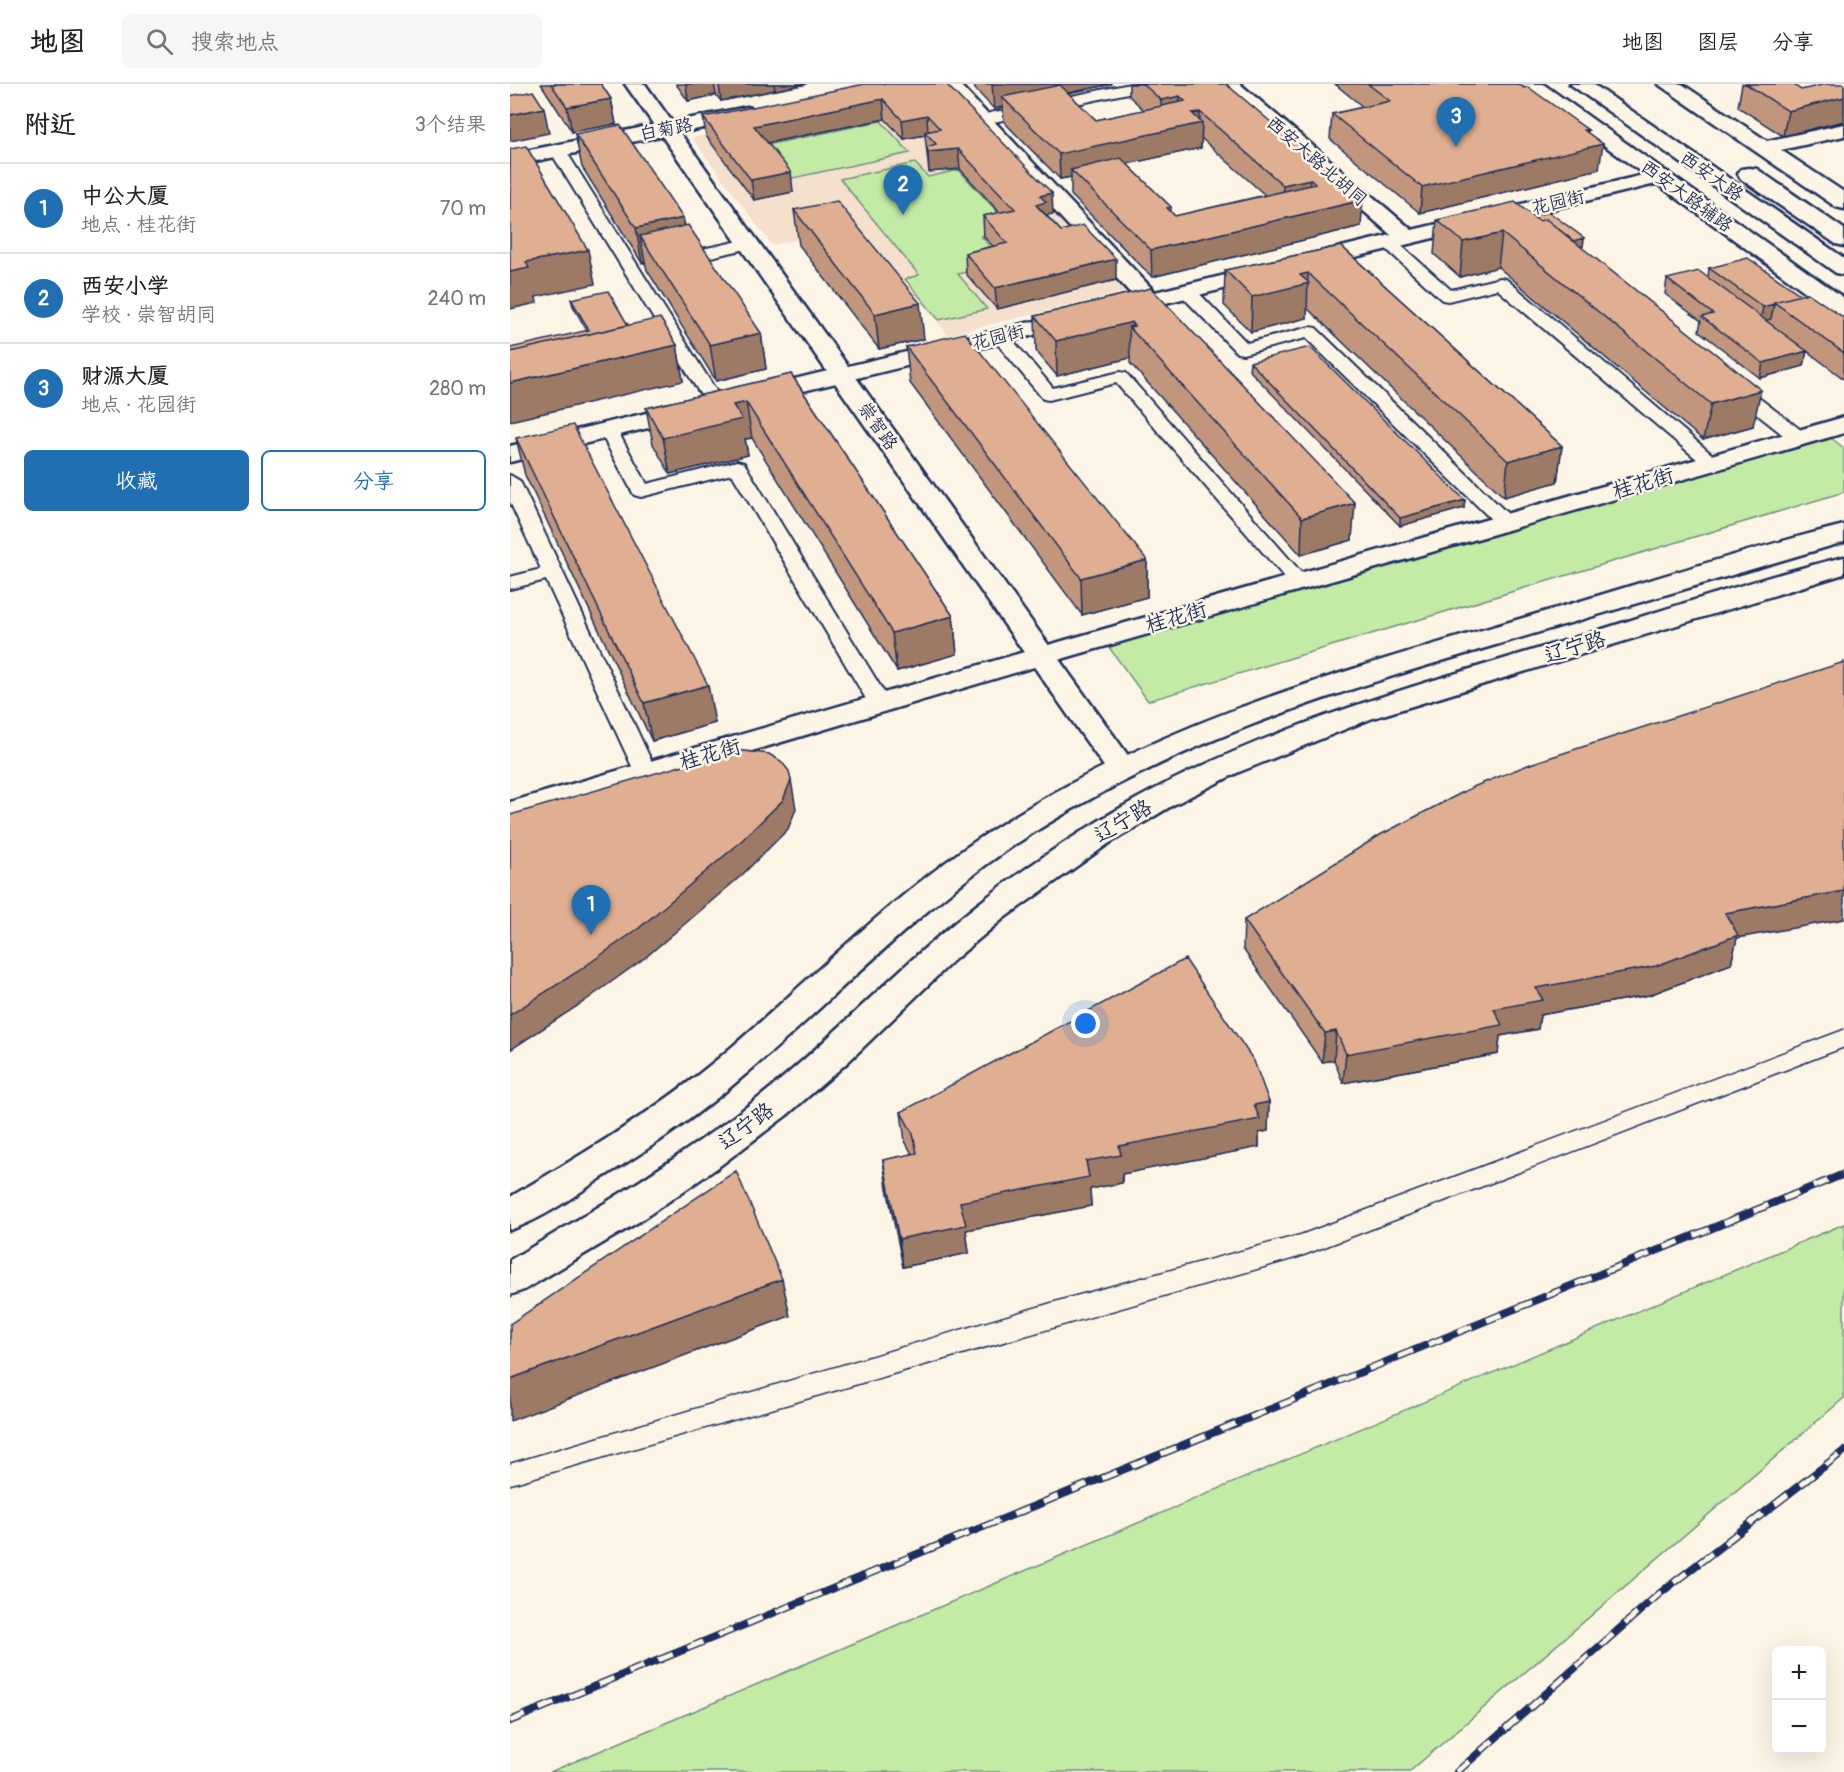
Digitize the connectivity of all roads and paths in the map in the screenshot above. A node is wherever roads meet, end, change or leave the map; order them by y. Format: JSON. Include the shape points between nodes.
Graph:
{"nodes":[{"id":1,"x":635,"y":84,"type":"edge"},
{"id":2,"x":948,"y":84,"type":"edge"},
{"id":3,"x":1151,"y":84,"type":"edge"},
{"id":4,"x":1228,"y":84,"type":"edge"},
{"id":5,"x":1530,"y":84,"type":"edge"},
{"id":6,"x":1580,"y":84,"type":"edge"},
{"id":7,"x":1668,"y":84,"type":"edge"},
{"id":8,"x":768,"y":109,"type":"edge"},
{"id":9,"x":980,"y":120,"type":"junction"},
{"id":10,"x":667,"y":129,"type":"junction"},
{"id":11,"x":1844,"y":130,"type":"edge"},
{"id":12,"x":1764,"y":148,"type":"junction"},
{"id":13,"x":558,"y":151,"type":"junction"},
{"id":14,"x":510,"y":160,"type":"edge"},
{"id":15,"x":1736,"y":165,"type":"dead end"},
{"id":16,"x":1660,"y":177,"type":"junction"},
{"id":17,"x":1844,"y":202,"type":"edge"},
{"id":18,"x":1844,"y":239,"type":"edge"},
{"id":19,"x":1398,"y":241,"type":"junction"},
{"id":20,"x":748,"y":244,"type":"junction"},
{"id":21,"x":1844,"y":268,"type":"edge"},
{"id":22,"x":632,"y":270,"type":"junction"},
{"id":23,"x":1187,"y":291,"type":"junction"},
{"id":24,"x":1150,"y":300,"type":"junction"},
{"id":25,"x":1844,"y":309,"type":"edge"},
{"id":26,"x":1000,"y":336,"type":"junction"},
{"id":27,"x":678,"y":345,"type":"junction"},
{"id":28,"x":656,"y":351,"type":"edge"},
{"id":29,"x":1716,"y":373,"type":"edge"},
{"id":30,"x":841,"y":375,"type":"junction"},
{"id":31,"x":716,"y":405,"type":"junction"},
{"id":32,"x":1844,"y":425,"type":"edge"},
{"id":33,"x":608,"y":430,"type":"junction"},
{"id":34,"x":1799,"y":438,"type":"junction"},
{"id":35,"x":510,"y":454,"type":"edge"},
{"id":36,"x":1713,"y":463,"type":"junction"},
{"id":37,"x":510,"y":481,"type":"edge"},
{"id":38,"x":1505,"y":522,"type":"junction"},
{"id":39,"x":1844,"y":533,"type":"edge"},
{"id":40,"x":1844,"y":565,"type":"edge"},
{"id":41,"x":553,"y":572,"type":"junction"},
{"id":42,"x":1299,"y":582,"type":"junction"},
{"id":43,"x":510,"y":583,"type":"edge"},
{"id":44,"x":1041,"y":656,"type":"junction"},
{"id":45,"x":880,"y":704,"type":"junction"},
{"id":46,"x":1121,"y":768,"type":"junction"},
{"id":47,"x":646,"y":773,"type":"junction"},
{"id":48,"x":510,"y":813,"type":"edge"},
{"id":49,"x":510,"y":1215,"type":"edge"},
{"id":50,"x":510,"y":1279,"type":"edge"}],
"edges":[{"from":1,"to":10,"type":"street","name":"崇智路"},
{"from":2,"to":9,"type":"street"},
{"from":3,"to":9,"type":"lane"},
{"from":4,"to":19,"type":"street","name":"西安大路北胡同"},
{"from":5,"to":16,"type":"street","name":"西安大路辅路"},
{"from":6,"to":21,"type":"street","name":"西安大路"},
{"from":7,"to":12,"type":"street"},
{"from":8,"to":10,"type":"street","name":"白菊路"},
{"from":9,"to":24,"type":"street"},
{"from":10,"to":13,"type":"street","name":"白菊路"},
{"from":10,"to":20,"type":"street","name":"崇智路"},
{"from":11,"to":12,"type":"street"},
{"from":12,"to":17,"type":"street"},
{"from":13,"to":14,"type":"street","name":"白菊路"},
{"from":13,"to":22,"type":"lane"},
{"from":15,"to":18,"type":"street","name":"西安大路"},
{"from":16,"to":19,"type":"street","name":"花园街"},
{"from":16,"to":25,"type":"street","name":"西安大路辅路"},
{"from":19,"to":23,"type":"street","name":"花园街"},
{"from":19,"to":36,"type":"lane","via":[[1448,296],[1500,283]]},
{"from":20,"to":22,"type":"lane"},
{"from":20,"to":30,"type":"street","name":"崇智路"},
{"from":22,"to":27,"type":"lane"},
{"from":23,"to":24,"type":"street","name":"花园街"},
{"from":23,"to":38,"type":"lane","via":[[1243,349],[1310,332]]},
{"from":24,"to":26,"type":"street","name":"花园街"},
{"from":26,"to":30,"type":"street","name":"花园街"},
{"from":26,"to":42,"type":"lane","via":[[1049,395],[1120,377]]},
{"from":27,"to":28,"type":"lane"},
{"from":27,"to":31,"type":"lane"},
{"from":29,"to":34,"type":"lane"},
{"from":30,"to":31,"type":"street","name":"花园街"},
{"from":30,"to":44,"type":"street","name":"崇智路"},
{"from":31,"to":33,"type":"street","name":"花园街"},
{"from":32,"to":34,"type":"street","name":"桂花街"},
{"from":33,"to":35,"type":"street","name":"花园街"},
{"from":33,"to":45,"type":"lane","via":[[641,491],[737,467]]},
{"from":34,"to":36,"type":"street","name":"桂花街"},
{"from":36,"to":38,"type":"street","name":"桂花街"},
{"from":37,"to":41,"type":"lane"},
{"from":38,"to":42,"type":"street","name":"桂花街"},
{"from":39,"to":46,"type":"street","name":"辽宁路","via":[[1334,683],[1243,714]]},
{"from":40,"to":50,"type":"street","name":"辽宁路","via":[[1363,711],[1237,761],[1162,798],[1097,836],[992,910],[837,1052],[704,1158],[627,1210]]},
{"from":41,"to":43,"type":"lane"},
{"from":41,"to":47,"type":"lane"},
{"from":42,"to":44,"type":"street","name":"桂花街"},
{"from":44,"to":45,"type":"street","name":"桂花街"},
{"from":44,"to":46,"type":"street","name":"崇智路"},
{"from":45,"to":47,"type":"street","name":"桂花街"},
{"from":46,"to":49,"type":"street","name":"辽宁路","via":[[1057,803],[946,878],[727,1070],[596,1163]]},
{"from":47,"to":48,"type":"street","name":"桂花街"}]}
